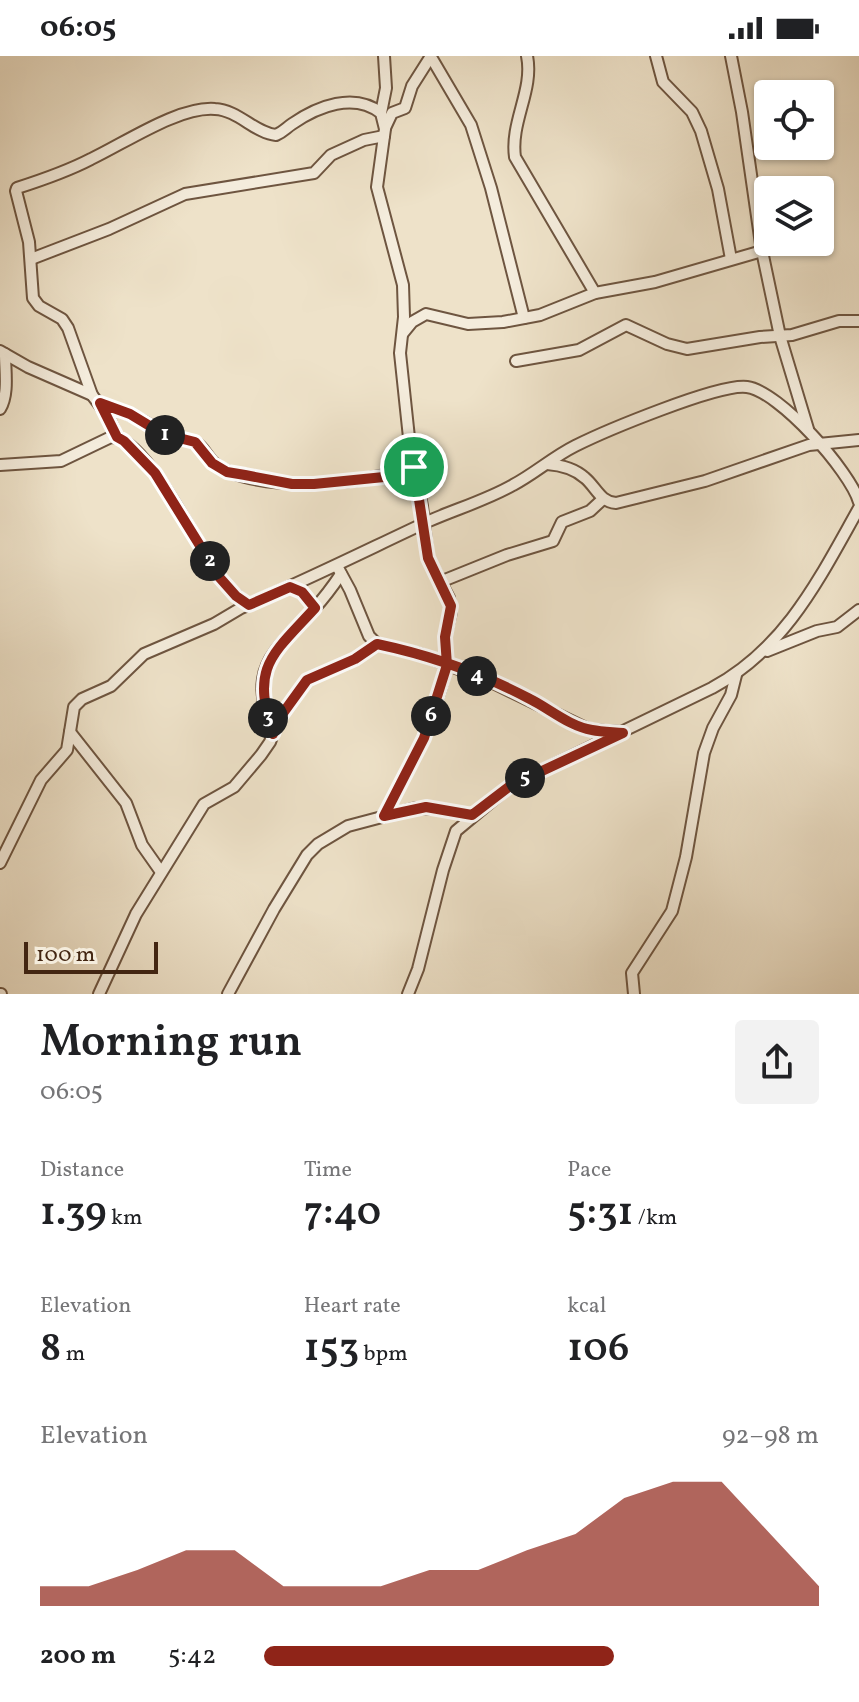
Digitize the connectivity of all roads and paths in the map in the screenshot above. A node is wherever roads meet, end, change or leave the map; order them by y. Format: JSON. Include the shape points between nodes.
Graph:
{"nodes":[{"id":1,"x":384,"y":56,"type":"edge"},
{"id":2,"x":527,"y":56,"type":"edge"},
{"id":3,"x":656,"y":56,"type":"edge"},
{"id":4,"x":731,"y":56,"type":"edge"},
{"id":5,"x":431,"y":57,"type":"edge"},
{"id":6,"x":381,"y":113,"type":"junction"},
{"id":7,"x":384,"y":133,"type":"junction"},
{"id":8,"x":754,"y":195,"type":"edge"},
{"id":9,"x":754,"y":253,"type":"edge"},
{"id":10,"x":763,"y":256,"type":"edge"},
{"id":11,"x":31,"y":259,"type":"junction"},
{"id":12,"x":731,"y":259,"type":"junction"},
{"id":13,"x":595,"y":293,"type":"junction"},
{"id":14,"x":524,"y":318,"type":"junction"},
{"id":15,"x":859,"y":321,"type":"edge"},
{"id":16,"x":403,"y":333,"type":"junction"},
{"id":17,"x":780,"y":336,"type":"junction"},
{"id":18,"x":2,"y":352,"type":"edge"},
{"id":19,"x":516,"y":361,"type":"dead end"},
{"id":20,"x":96,"y":399,"type":"junction"},
{"id":21,"x":0,"y":409,"type":"edge"},
{"id":22,"x":809,"y":431,"type":"junction"},
{"id":23,"x":117,"y":437,"type":"junction"},
{"id":24,"x":859,"y":440,"type":"edge"},
{"id":25,"x":820,"y":443,"type":"junction"},
{"id":26,"x":547,"y":464,"type":"junction"},
{"id":27,"x":0,"y":465,"type":"edge"},
{"id":28,"x":414,"y":467,"type":"junction"},
{"id":29,"x":603,"y":499,"type":"junction"},
{"id":30,"x":859,"y":502,"type":"edge"},
{"id":31,"x":859,"y":508,"type":"edge"},
{"id":32,"x":425,"y":524,"type":"junction"},
{"id":33,"x":339,"y":570,"type":"junction"},
{"id":34,"x":440,"y":582,"type":"junction"},
{"id":35,"x":290,"y":587,"type":"junction"},
{"id":36,"x":249,"y":605,"type":"junction"},
{"id":37,"x":315,"y":608,"type":"junction"},
{"id":38,"x":859,"y":610,"type":"edge"},
{"id":39,"x":377,"y":644,"type":"junction"},
{"id":40,"x":764,"y":653,"type":"junction"},
{"id":41,"x":447,"y":665,"type":"junction"},
{"id":42,"x":736,"y":675,"type":"junction"},
{"id":43,"x":70,"y":732,"type":"junction"},
{"id":44,"x":623,"y":733,"type":"junction"},
{"id":45,"x":273,"y":734,"type":"junction"},
{"id":46,"x":472,"y":815,"type":"junction"},
{"id":47,"x":384,"y":816,"type":"junction"},
{"id":48,"x":0,"y":863,"type":"edge"},
{"id":49,"x":161,"y":872,"type":"junction"},
{"id":50,"x":99,"y":994,"type":"edge"},
{"id":51,"x":228,"y":994,"type":"edge"},
{"id":52,"x":408,"y":994,"type":"edge"},
{"id":53,"x":634,"y":994,"type":"edge"}],
"edges":[{"from":1,"to":6,"type":"street"},
{"from":2,"to":13,"type":"street","via":[[528,82],[515,157]]},
{"from":3,"to":12,"type":"street","via":[[663,82],[692,112],[701,131]]},
{"from":4,"to":8,"type":"street"},
{"from":5,"to":7,"type":"street","via":[[405,108],[392,113]]},
{"from":5,"to":14,"type":"street","via":[[471,125]]},
{"from":6,"to":7,"type":"street"},
{"from":6,"to":11,"type":"street","via":[[368,104],[347,101],[276,135],[218,108],[173,117],[89,160],[17,188]]},
{"from":7,"to":11,"type":"street","via":[[331,155],[314,173],[185,194]]},
{"from":7,"to":16,"type":"street","via":[[377,187],[403,285]]},
{"from":9,"to":12,"type":"street"},
{"from":10,"to":17,"type":"street"},
{"from":11,"to":20,"type":"street","via":[[33,298],[68,328]]},
{"from":12,"to":13,"type":"street"},
{"from":13,"to":14,"type":"street"},
{"from":14,"to":16,"type":"street","via":[[482,324],[426,314]]},
{"from":15,"to":17,"type":"street"},
{"from":16,"to":28,"type":"street","via":[[401,370]]},
{"from":17,"to":19,"type":"street","via":[[687,349],[626,325],[579,350]]},
{"from":17,"to":22,"type":"street"},
{"from":18,"to":20,"type":"street"},
{"from":18,"to":21,"type":"street","via":[[5,390]]},
{"from":20,"to":23,"type":"street"},
{"from":20,"to":28,"type":"street","via":[[163,434],[195,442],[227,472],[314,484],[384,477]]},
{"from":22,"to":25,"type":"street"},
{"from":22,"to":26,"type":"street","via":[[762,392],[735,388],[591,439]]},
{"from":23,"to":27,"type":"street","via":[[61,461]]},
{"from":23,"to":36,"type":"street","via":[[155,473],[220,578]]},
{"from":24,"to":25,"type":"street"},
{"from":25,"to":29,"type":"street","via":[[653,495],[616,503]]},
{"from":25,"to":30,"type":"street"},
{"from":26,"to":29,"type":"street","via":[[586,478]]},
{"from":26,"to":32,"type":"street","via":[[512,486]]},
{"from":28,"to":32,"type":"street"},
{"from":29,"to":34,"type":"street","via":[[590,511],[562,522],[558,535],[544,546]]},
{"from":31,"to":40,"type":"street","via":[[808,595]]},
{"from":32,"to":33,"type":"street"},
{"from":32,"to":34,"type":"street","via":[[428,558]]},
{"from":33,"to":35,"type":"street"},
{"from":33,"to":37,"type":"street"},
{"from":33,"to":39,"type":"street"},
{"from":34,"to":41,"type":"street","via":[[451,606]]},
{"from":35,"to":36,"type":"street"},
{"from":35,"to":37,"type":"street"},
{"from":36,"to":43,"type":"street","via":[[144,654],[111,686],[74,707]]},
{"from":37,"to":45,"type":"street","via":[[271,658],[263,677],[264,706]]},
{"from":38,"to":40,"type":"street","via":[[837,627]]},
{"from":39,"to":41,"type":"street"},
{"from":39,"to":45,"type":"street","via":[[307,680]]},
{"from":40,"to":42,"type":"street"},
{"from":41,"to":44,"type":"street","via":[[590,730]]},
{"from":41,"to":47,"type":"street","via":[[424,738]]},
{"from":42,"to":44,"type":"street"},
{"from":42,"to":53,"type":"street","via":[[704,753],[672,911],[632,973]]},
{"from":43,"to":48,"type":"street","via":[[67,750],[41,780]]},
{"from":43,"to":49,"type":"street","via":[[126,803],[142,845]]},
{"from":44,"to":46,"type":"street","via":[[510,786]]},
{"from":45,"to":49,"type":"street","via":[[234,787],[204,804]]},
{"from":46,"to":47,"type":"street","via":[[426,807]]},
{"from":46,"to":52,"type":"street","via":[[450,845]]},
{"from":47,"to":51,"type":"street","via":[[348,826],[307,855]]},
{"from":49,"to":50,"type":"street"}]}
